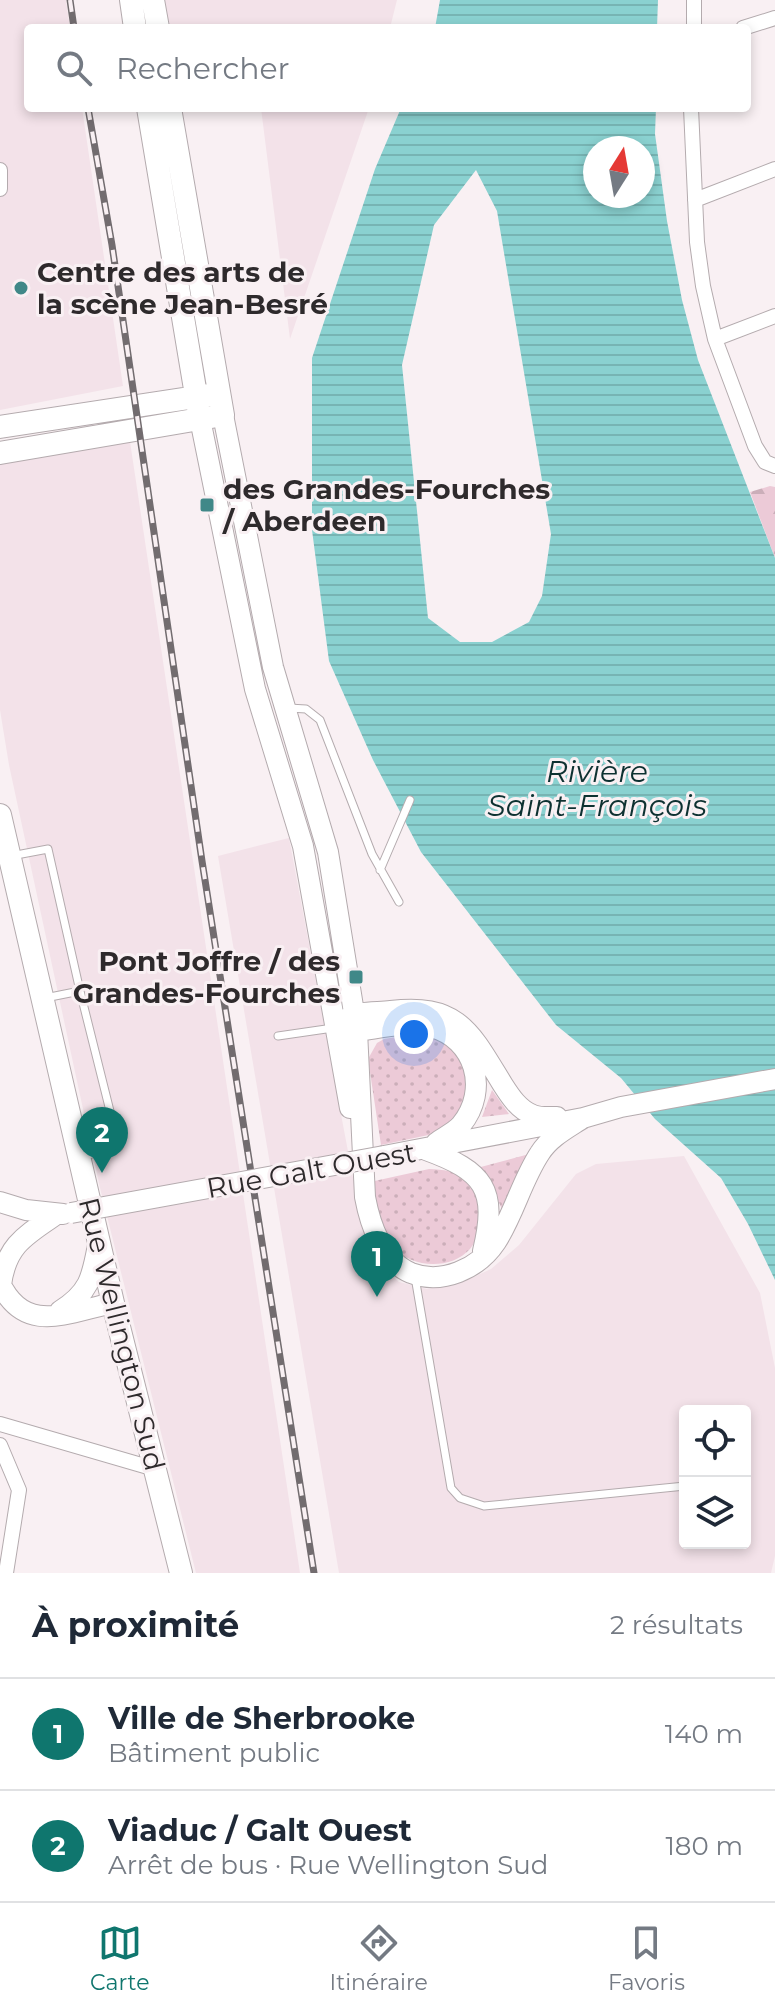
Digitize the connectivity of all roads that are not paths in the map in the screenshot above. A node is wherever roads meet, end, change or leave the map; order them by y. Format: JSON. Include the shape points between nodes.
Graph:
{"nodes":[{"id":1,"x":131,"y":0,"type":"edge"},
{"id":2,"x":153,"y":0,"type":"edge"},
{"id":3,"x":694,"y":0,"type":"edge"},
{"id":4,"x":775,"y":18,"type":"edge"},
{"id":5,"x":134,"y":24,"type":"edge"},
{"id":6,"x":157,"y":24,"type":"edge"},
{"id":7,"x":694,"y":24,"type":"edge"},
{"id":8,"x":751,"y":26,"type":"edge"},
{"id":9,"x":149,"y":112,"type":"edge"},
{"id":10,"x":171,"y":112,"type":"edge"},
{"id":11,"x":691,"y":112,"type":"edge"},
{"id":12,"x":775,"y":169,"type":"edge"},
{"id":13,"x":0,"y":170,"type":"edge"},
{"id":14,"x":0,"y":189,"type":"edge"},
{"id":15,"x":695,"y":200,"type":"junction"},
{"id":16,"x":775,"y":316,"type":"edge"},
{"id":17,"x":715,"y":339,"type":"junction"},
{"id":18,"x":220,"y":404,"type":"junction"},
{"id":19,"x":198,"y":409,"type":"junction"},
{"id":20,"x":0,"y":427,"type":"edge"},
{"id":21,"x":0,"y":453,"type":"edge"},
{"id":22,"x":775,"y":466,"type":"edge"},
{"id":23,"x":284,"y":708,"type":"junction"},
{"id":24,"x":262,"y":713,"type":"junction"},
{"id":25,"x":410,"y":800,"type":"dead end"},
{"id":26,"x":0,"y":815,"type":"edge"},
{"id":27,"x":9,"y":856,"type":"junction"},
{"id":28,"x":380,"y":870,"type":"junction"},
{"id":29,"x":399,"y":902,"type":"dead end"},
{"id":30,"x":80,"y":991,"type":"junction"},
{"id":31,"x":42,"y":999,"type":"junction"},
{"id":32,"x":356,"y":1022,"type":"junction"},
{"id":33,"x":335,"y":1027,"type":"junction"},
{"id":34,"x":278,"y":1036,"type":"dead end"},
{"id":35,"x":775,"y":1079,"type":"edge"},
{"id":36,"x":583,"y":1118,"type":"junction"},
{"id":37,"x":426,"y":1150,"type":"junction"},
{"id":38,"x":79,"y":1157,"type":"junction"},
{"id":39,"x":362,"y":1171,"type":"junction"},
{"id":40,"x":0,"y":1202,"type":"edge"},
{"id":41,"x":64,"y":1214,"type":"junction"},
{"id":42,"x":99,"y":1243,"type":"junction"},
{"id":43,"x":482,"y":1257,"type":"junction"},
{"id":44,"x":415,"y":1275,"type":"junction"},
{"id":45,"x":0,"y":1284,"type":"edge"},
{"id":46,"x":113,"y":1303,"type":"junction"},
{"id":47,"x":49,"y":1317,"type":"junction"},
{"id":48,"x":0,"y":1424,"type":"edge"},
{"id":49,"x":0,"y":1445,"type":"edge"},
{"id":50,"x":155,"y":1469,"type":"junction"},
{"id":51,"x":679,"y":1487,"type":"edge"},
{"id":52,"x":6,"y":1573,"type":"edge"},
{"id":53,"x":181,"y":1573,"type":"edge"}],
"edges":[{"from":1,"to":5,"type":"main road"},
{"from":2,"to":6,"type":"main road"},
{"from":3,"to":7,"type":"street"},
{"from":4,"to":8,"type":"street"},
{"from":9,"to":19,"type":"main road"},
{"from":10,"to":18,"type":"main road"},
{"from":11,"to":15,"type":"street"},
{"from":12,"to":15,"type":"street"},
{"from":13,"to":14,"type":"street"},
{"from":15,"to":17,"type":"street","via":[[703,286]]},
{"from":16,"to":17,"type":"street"},
{"from":17,"to":22,"type":"street","via":[[755,446],[765,462]]},
{"from":18,"to":19,"type":"main road"},
{"from":18,"to":23,"type":"main road"},
{"from":19,"to":20,"type":"main road"},
{"from":19,"to":21,"type":"main road"},
{"from":19,"to":24,"type":"main road"},
{"from":23,"to":24,"type":"lane"},
{"from":23,"to":28,"type":"lane","via":[[306,709],[320,720]]},
{"from":23,"to":32,"type":"main road","via":[[328,852]]},
{"from":24,"to":33,"type":"main road","via":[[303,846]]},
{"from":25,"to":28,"type":"lane"},
{"from":26,"to":27,"type":"main road","name":"Rue Wellington Sud"},
{"from":27,"to":30,"type":"lane","via":[[48,849]]},
{"from":27,"to":31,"type":"main road","name":"Rue Wellington Sud"},
{"from":28,"to":29,"type":"lane"},
{"from":30,"to":31,"type":"lane"},
{"from":30,"to":38,"type":"lane","via":[[119,1147]]},
{"from":31,"to":38,"type":"main road","name":"Rue Wellington Sud"},
{"from":32,"to":33,"type":"main road"},
{"from":32,"to":36,"type":"main road","via":[[413,1008],[441,1013],[474,1037],[507,1092],[525,1111]]},
{"from":32,"to":37,"type":"main road","via":[[432,1027],[455,1037],[470,1055],[476,1081],[469,1113],[459,1128]]},
{"from":32,"to":39,"type":"main road"},
{"from":33,"to":34,"type":"lane"},
{"from":33,"to":39,"type":"main road"},
{"from":35,"to":36,"type":"main road","name":"Rue Galt Ouest"},
{"from":36,"to":37,"type":"main road","name":"Rue Galt Ouest"},
{"from":36,"to":43,"type":"main road","via":[[540,1153],[496,1243]]},
{"from":37,"to":41,"type":"main road","name":"Rue Galt Ouest","bridge":true},
{"from":37,"to":43,"type":"main road","via":[[456,1161],[484,1188],[490,1215]]},
{"from":38,"to":42,"type":"main road","name":"Rue Wellington Sud"},
{"from":39,"to":44,"type":"main road","via":[[368,1214],[381,1245],[401,1268]]},
{"from":40,"to":41,"type":"main road","name":"Rue Galt Ouest"},
{"from":41,"to":45,"type":"main road","via":[[16,1245],[3,1266]]},
{"from":42,"to":46,"type":"main road","name":"Rue Wellington Sud"},
{"from":42,"to":47,"type":"main road","via":[[92,1278],[82,1294]]},
{"from":43,"to":44,"type":"main road","via":[[449,1277]]},
{"from":44,"to":51,"type":"lane","via":[[451,1488],[460,1498],[484,1506]]},
{"from":45,"to":47,"type":"main road","via":[[17,1309]]},
{"from":46,"to":47,"type":"main road"},
{"from":46,"to":50,"type":"main road","name":"Rue Wellington Sud"},
{"from":48,"to":50,"type":"street"},
{"from":49,"to":52,"type":"street","via":[[19,1490]]},
{"from":50,"to":53,"type":"main road","name":"Rue Wellington Sud"}]}
